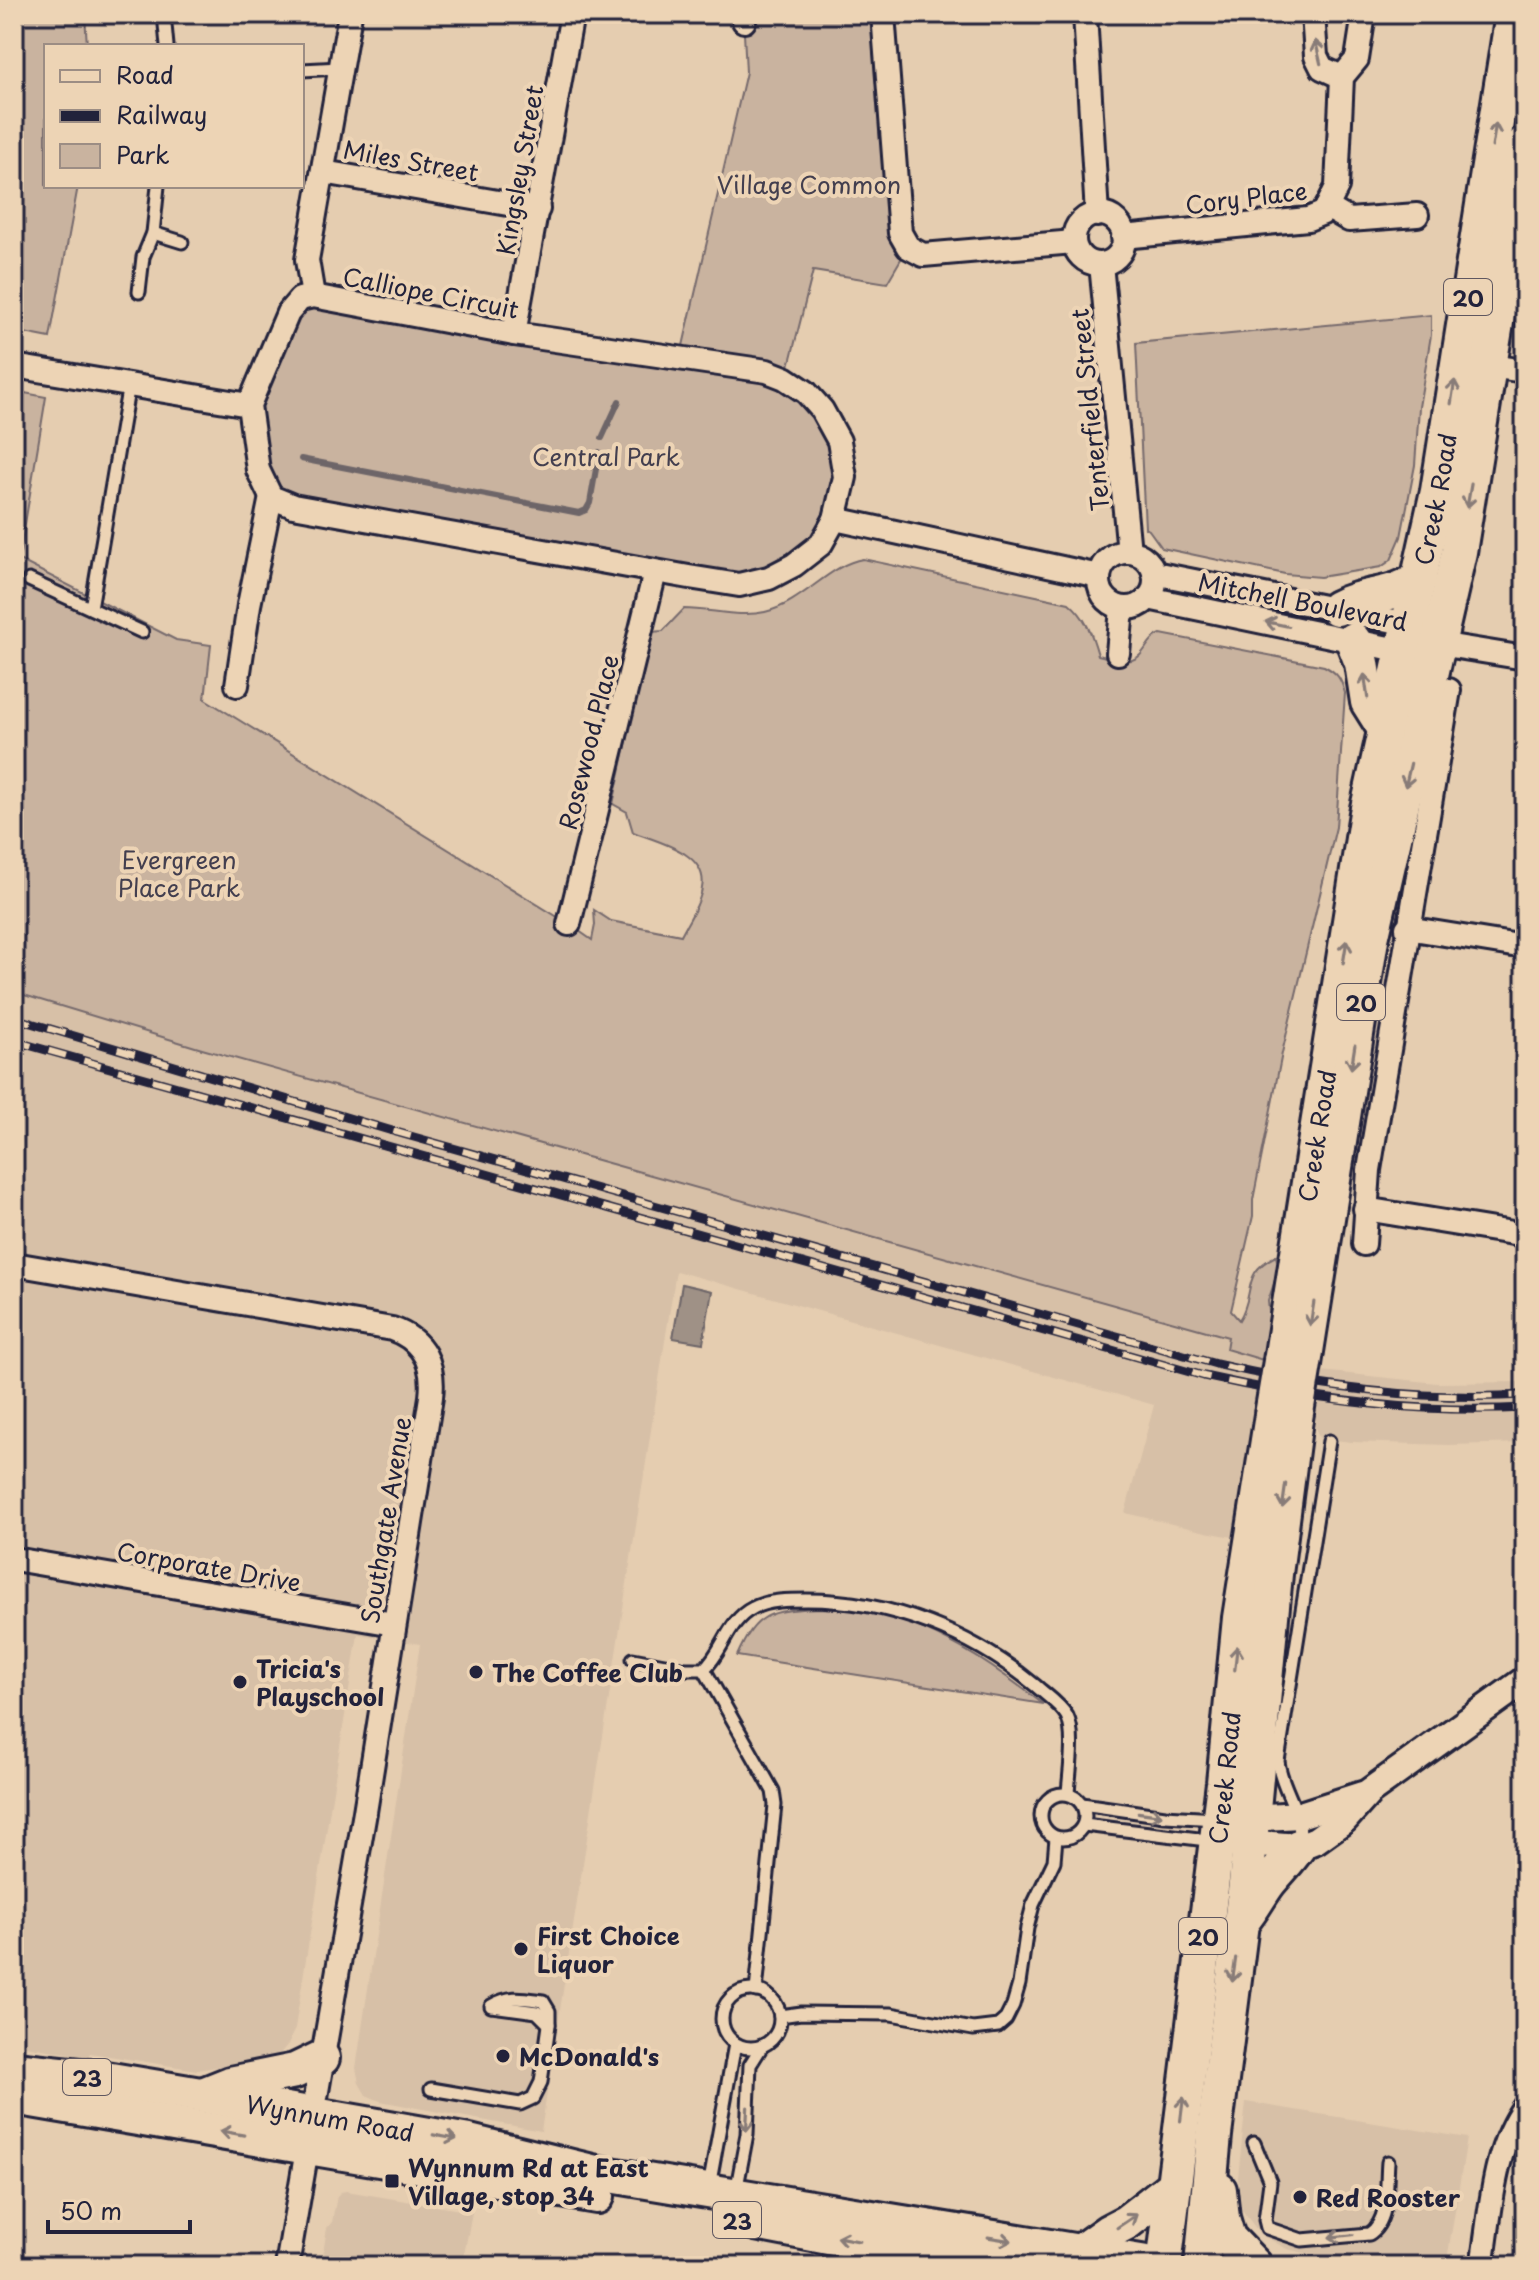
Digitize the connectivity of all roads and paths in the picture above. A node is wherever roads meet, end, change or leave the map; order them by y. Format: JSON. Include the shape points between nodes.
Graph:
{"nodes":[{"id":1,"x":164,"y":14,"type":"edge"},
{"id":2,"x":350,"y":14,"type":"edge"},
{"id":3,"x":572,"y":14,"type":"edge"},
{"id":4,"x":883,"y":14,"type":"edge"},
{"id":5,"x":1085,"y":14,"type":"edge"},
{"id":6,"x":1313,"y":14,"type":"edge"},
{"id":7,"x":1364,"y":14,"type":"edge"},
{"id":8,"x":1513,"y":14,"type":"edge"},
{"id":9,"x":167,"y":44,"type":"edge"},
{"id":10,"x":340,"y":68,"type":"junction"},
{"id":11,"x":304,"y":70,"type":"edge"},
{"id":12,"x":1342,"y":77,"type":"junction"},
{"id":13,"x":1525,"y":143,"type":"edge"},
{"id":14,"x":323,"y":172,"type":"junction"},
{"id":15,"x":158,"y":188,"type":"edge"},
{"id":16,"x":1327,"y":207,"type":"junction"},
{"id":17,"x":538,"y":209,"type":"junction"},
{"id":18,"x":1097,"y":215,"type":"junction"},
{"id":19,"x":1417,"y":215,"type":"dead end"},
{"id":20,"x":153,"y":233,"type":"junction"},
{"id":21,"x":1123,"y":237,"type":"junction"},
{"id":22,"x":182,"y":242,"type":"dead end"},
{"id":23,"x":1074,"y":242,"type":"junction"},
{"id":24,"x":1101,"y":264,"type":"junction"},
{"id":25,"x":139,"y":292,"type":"dead end"},
{"id":26,"x":313,"y":296,"type":"junction"},
{"id":27,"x":514,"y":334,"type":"junction"},
{"id":28,"x":14,"y":366,"type":"edge"},
{"id":29,"x":1490,"y":366,"type":"junction"},
{"id":30,"x":1525,"y":371,"type":"edge"},
{"id":31,"x":129,"y":384,"type":"junction"},
{"id":32,"x":249,"y":405,"type":"junction"},
{"id":33,"x":271,"y":497,"type":"junction"},
{"id":34,"x":835,"y":519,"type":"junction"},
{"id":35,"x":1129,"y":552,"type":"junction"},
{"id":36,"x":655,"y":572,"type":"junction"},
{"id":37,"x":1154,"y":573,"type":"junction"},
{"id":38,"x":1099,"y":576,"type":"junction"},
{"id":39,"x":1419,"y":579,"type":"junction"},
{"id":40,"x":29,"y":580,"type":"dead end"},
{"id":41,"x":1148,"y":598,"type":"junction"},
{"id":42,"x":91,"y":608,"type":"junction"},
{"id":43,"x":1122,"y":608,"type":"junction"},
{"id":44,"x":1337,"y":608,"type":"junction"},
{"id":45,"x":142,"y":632,"type":"dead end"},
{"id":46,"x":1406,"y":637,"type":"junction"},
{"id":47,"x":1353,"y":640,"type":"junction"},
{"id":48,"x":1439,"y":644,"type":"junction"},
{"id":49,"x":1118,"y":653,"type":"dead end"},
{"id":50,"x":1525,"y":658,"type":"edge"},
{"id":51,"x":237,"y":685,"type":"dead end"},
{"id":52,"x":1449,"y":690,"type":"dead end"},
{"id":53,"x":1385,"y":729,"type":"junction"},
{"id":54,"x":569,"y":924,"type":"dead end"},
{"id":55,"x":1407,"y":928,"type":"junction"},
{"id":56,"x":1525,"y":947,"type":"edge"},
{"id":57,"x":1365,"y":1209,"type":"junction"},
{"id":58,"x":1525,"y":1235,"type":"edge"},
{"id":59,"x":1364,"y":1244,"type":"dead end"},
{"id":60,"x":14,"y":1264,"type":"edge"},
{"id":61,"x":1292,"y":1362,"type":"junction"},
{"id":62,"x":1329,"y":1441,"type":"dead end"},
{"id":63,"x":14,"y":1559,"type":"edge"},
{"id":64,"x":394,"y":1624,"type":"junction"},
{"id":65,"x":633,"y":1659,"type":"dead end"},
{"id":66,"x":704,"y":1669,"type":"junction"},
{"id":67,"x":1525,"y":1680,"type":"edge"},
{"id":68,"x":1068,"y":1794,"type":"junction"},
{"id":69,"x":1082,"y":1804,"type":"junction"},
{"id":70,"x":1084,"y":1825,"type":"junction"},
{"id":71,"x":1234,"y":1831,"type":"junction"},
{"id":72,"x":1297,"y":1832,"type":"junction"},
{"id":73,"x":1056,"y":1838,"type":"junction"},
{"id":74,"x":1240,"y":1924,"type":"junction"},
{"id":75,"x":756,"y":1991,"type":"junction"},
{"id":76,"x":491,"y":2006,"type":"dead end"},
{"id":77,"x":780,"y":2016,"type":"junction"},
{"id":78,"x":735,"y":2044,"type":"junction"},
{"id":79,"x":762,"y":2046,"type":"junction"},
{"id":80,"x":322,"y":2058,"type":"junction"},
{"id":81,"x":14,"y":2069,"type":"edge"},
{"id":82,"x":431,"y":2089,"type":"dead end"},
{"id":83,"x":201,"y":2095,"type":"junction"},
{"id":84,"x":14,"y":2097,"type":"edge"},
{"id":85,"x":1525,"y":2106,"type":"edge"},
{"id":86,"x":311,"y":2130,"type":"junction"},
{"id":87,"x":1254,"y":2143,"type":"dead end"},
{"id":88,"x":1211,"y":2159,"type":"junction"},
{"id":89,"x":1388,"y":2162,"type":"dead end"},
{"id":90,"x":1172,"y":2187,"type":"junction"},
{"id":91,"x":722,"y":2194,"type":"junction"},
{"id":92,"x":1080,"y":2252,"type":"junction"},
{"id":93,"x":287,"y":2266,"type":"edge"},
{"id":94,"x":979,"y":2266,"type":"edge"},
{"id":95,"x":1164,"y":2266,"type":"edge"},
{"id":96,"x":1202,"y":2266,"type":"edge"},
{"id":97,"x":1255,"y":2266,"type":"edge"},
{"id":98,"x":1482,"y":2266,"type":"edge"}],
"edges":[{"from":1,"to":9,"type":"lane"},
{"from":2,"to":10,"type":"street"},
{"from":3,"to":17,"type":"street","name":"Kingsley Street"},
{"from":4,"to":23,"type":"street","via":[[900,233],[908,247],[923,255]]},
{"from":5,"to":18,"type":"street"},
{"from":12,"to":6,"type":"street","one_way":true,"via":[[1322,68],[1316,56]]},
{"from":7,"to":12,"type":"street","via":[[1357,59]]},
{"from":39,"to":8,"type":"main road","name":"Creek Road","number":"20","one_way":true,"via":[[1438,491]]},
{"from":10,"to":11,"type":"lane"},
{"from":10,"to":14,"type":"street"},
{"from":12,"to":16,"type":"street","via":[[1337,187]]},
{"from":13,"to":29,"type":"main road","name":"Creek Road","number":"20"},
{"from":14,"to":17,"type":"street","name":"Miles Street"},
{"from":14,"to":26,"type":"street","via":[[307,260]]},
{"from":15,"to":20,"type":"lane"},
{"from":16,"to":19,"type":"street","name":"Cory Place","via":[[1349,220]]},
{"from":16,"to":21,"type":"street","name":"Cory Place","via":[[1308,219]]},
{"from":17,"to":27,"type":"street","name":"Kingsley Street"},
{"from":18,"to":21,"type":"street","via":[[1112,217]]},
{"from":18,"to":23,"type":"street","via":[[1082,220]]},
{"from":20,"to":22,"type":"lane"},
{"from":20,"to":25,"type":"lane","via":[[143,257]]},
{"from":21,"to":24,"type":"street","via":[[1121,253]]},
{"from":23,"to":24,"type":"street","via":[[1079,256]]},
{"from":24,"to":35,"type":"street","name":"Tenterfield Street"},
{"from":26,"to":27,"type":"street","name":"Calliope Circuit"},
{"from":26,"to":32,"type":"street","name":"Calliope Circuit","via":[[300,299],[288,313]]},
{"from":27,"to":34,"type":"street","name":"Calliope Circuit","via":[[767,371],[785,378],[822,410],[839,441],[845,477]]},
{"from":28,"to":31,"type":"street"},
{"from":29,"to":30,"type":"street"},
{"from":29,"to":48,"type":"main road","name":"Creek Road","number":"20","one_way":true},
{"from":31,"to":32,"type":"street"},
{"from":31,"to":42,"type":"lane"},
{"from":32,"to":33,"type":"street","via":[[258,470]]},
{"from":33,"to":36,"type":"street","name":"Calliope Circuit","via":[[293,506]]},
{"from":33,"to":51,"type":"street"},
{"from":34,"to":36,"type":"street","name":"Calliope Circuit","via":[[821,544],[769,578],[739,585]]},
{"from":34,"to":38,"type":"street"},
{"from":35,"to":37,"type":"street","name":"Mitchell Boulevard","via":[[1145,558]]},
{"from":35,"to":38,"type":"street","via":[[1106,560]]},
{"from":36,"to":54,"type":"street","name":"Rosewood Place"},
{"from":37,"to":41,"type":"street"},
{"from":37,"to":44,"type":"street","name":"Mitchell Boulevard"},
{"from":38,"to":43,"type":"street","via":[[1102,593]]},
{"from":39,"to":44,"type":"main road","via":[[1397,592],[1357,598]]},
{"from":39,"to":46,"type":"main road","name":"Creek Road","number":"20"},
{"from":40,"to":42,"type":"lane"},
{"from":41,"to":43,"type":"street"},
{"from":47,"to":41,"type":"street","name":"Mitchell Boulevard","one_way":true},
{"from":42,"to":45,"type":"lane"},
{"from":43,"to":49,"type":"street"},
{"from":44,"to":46,"type":"street","name":"Mitchell Boulevard"},
{"from":46,"to":47,"type":"street","name":"Mitchell Boulevard"},
{"from":46,"to":48,"type":"street","name":"Mitchell Boulevard"},
{"from":46,"to":53,"type":"main road","name":"Creek Road","number":"20"},
{"from":53,"to":47,"type":"main road","one_way":true,"via":[[1368,702]]},
{"from":48,"to":50,"type":"street"},
{"from":48,"to":61,"type":"main road","name":"Creek Road","number":"20","one_way":true,"via":[[1371,939]]},
{"from":52,"to":55,"type":"street"},
{"from":61,"to":53,"type":"main road","name":"Creek Road","number":"20","one_way":true,"via":[[1367,813]]},
{"from":55,"to":56,"type":"street"},
{"from":55,"to":57,"type":"street"},
{"from":57,"to":58,"type":"street"},
{"from":57,"to":59,"type":"street"},
{"from":60,"to":64,"type":"street","name":"Southgate Avenue","via":[[383,1327],[415,1342],[429,1362],[432,1388]]},
{"from":61,"to":71,"type":"main road","name":"Creek Road","number":"20","bridge":true,"via":[[1240,1618]]},
{"from":62,"to":72,"type":"lane","via":[[1279,1750],[1279,1771]]},
{"from":63,"to":64,"type":"street","name":"Corporate Drive"},
{"from":64,"to":80,"type":"street","name":"Southgate Avenue"},
{"from":65,"to":66,"type":"lane"},
{"from":66,"to":68,"type":"lane","via":[[727,1631],[753,1607],[786,1600],[832,1600],[922,1621],[997,1656],[1068,1717]]},
{"from":66,"to":75,"type":"lane","via":[[773,1791]]},
{"from":67,"to":72,"type":"street","via":[[1369,1792],[1316,1840]]},
{"from":68,"to":69,"type":"lane"},
{"from":68,"to":73,"type":"lane","via":[[1047,1800],[1040,1814],[1044,1829]]},
{"from":69,"to":70,"type":"lane"},
{"from":69,"to":71,"type":"lane","one_way":true},
{"from":70,"to":71,"type":"lane"},
{"from":70,"to":73,"type":"lane","via":[[1069,1838]]},
{"from":71,"to":72,"type":"street"},
{"from":71,"to":74,"type":"main road","name":"Creek Road","number":"20"},
{"from":90,"to":71,"type":"main road","name":"Creek Road","number":"20","one_way":true},
{"from":72,"to":74,"type":"main road","via":[[1285,1866]]},
{"from":73,"to":77,"type":"lane","via":[[1054,1861],[1033,1905],[1013,2005],[998,2026],[973,2029],[891,2014]]},
{"from":74,"to":88,"type":"main road","name":"Creek Road","number":"20","one_way":true},
{"from":75,"to":77,"type":"lane","via":[[772,2000]]},
{"from":75,"to":78,"type":"lane","via":[[736,1994],[723,2009],[723,2028]]},
{"from":76,"to":82,"type":"lane","via":[[514,1997],[543,2001],[549,2011],[541,2082],[533,2098],[520,2104]]},
{"from":77,"to":79,"type":"lane","via":[[776,2033]]},
{"from":78,"to":79,"type":"lane"},
{"from":78,"to":91,"type":"lane"},
{"from":79,"to":91,"type":"lane","one_way":true,"via":[[750,2065],[747,2134]]},
{"from":80,"to":83,"type":"main road","via":[[295,2071]]},
{"from":80,"to":86,"type":"street","name":"Southgate Avenue"},
{"from":81,"to":83,"type":"main road","name":"Wynnum Road","number":"23"},
{"from":83,"to":86,"type":"main road","name":"Wynnum Road","number":"23"},
{"from":86,"to":84,"type":"main road","name":"Wynnum Road","number":"23","one_way":true},
{"from":85,"to":98,"type":"street","via":[[1502,2150]]},
{"from":86,"to":91,"type":"main road","name":"Wynnum Road","number":"23","one_way":true,"via":[[469,2142],[567,2167]]},
{"from":86,"to":93,"type":"street","name":"Southgate Avenue"},
{"from":94,"to":86,"type":"main road","name":"Wynnum Road","number":"23","one_way":true},
{"from":89,"to":87,"type":"lane","one_way":true,"via":[[1377,2229],[1302,2240],[1267,2228],[1270,2182]]},
{"from":88,"to":96,"type":"main road","name":"Creek Road","number":"20"},
{"from":88,"to":97,"type":"main road","via":[[1228,2238]]},
{"from":92,"to":90,"type":"main road","one_way":true},
{"from":90,"to":95,"type":"main road","name":"Creek Road","number":"20"},
{"from":91,"to":92,"type":"main road","name":"Wynnum Road","number":"23","one_way":true},
{"from":92,"to":95,"type":"main road","name":"Wynnum Road","number":"23"}]}
